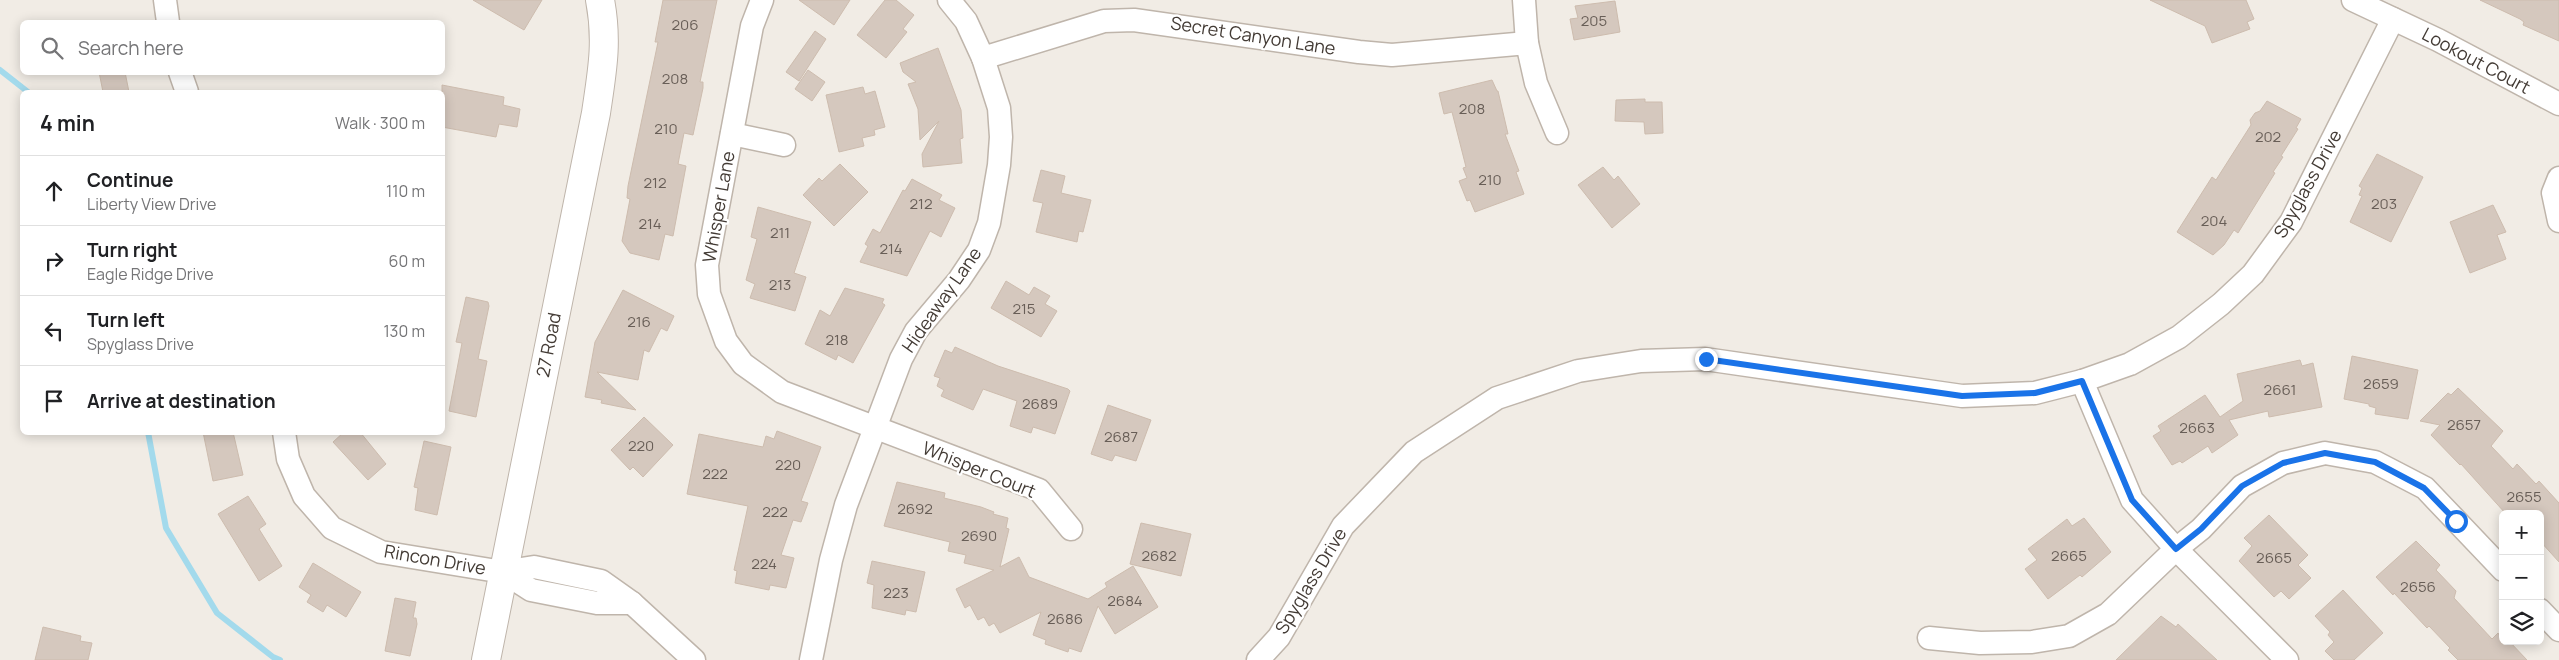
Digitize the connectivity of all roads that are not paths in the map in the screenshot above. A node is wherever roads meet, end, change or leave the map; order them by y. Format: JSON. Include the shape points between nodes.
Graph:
{"nodes":[{"id":1,"x":165,"y":0,"type":"edge"},
{"id":2,"x":600,"y":0,"type":"edge"},
{"id":3,"x":762,"y":0,"type":"edge"},
{"id":4,"x":949,"y":0,"type":"edge"},
{"id":5,"x":1524,"y":0,"type":"edge"},
{"id":6,"x":2353,"y":0,"type":"edge"},
{"id":7,"x":2394,"y":19,"type":"junction"},
{"id":8,"x":168,"y":20,"type":"edge"},
{"id":9,"x":1527,"y":43,"type":"junction"},
{"id":10,"x":983,"y":58,"type":"junction"},
{"id":11,"x":181,"y":75,"type":"edge"},
{"id":12,"x":186,"y":90,"type":"edge"},
{"id":13,"x":2559,"y":104,"type":"edge"},
{"id":14,"x":1557,"y":133,"type":"dead end"},
{"id":15,"x":732,"y":134,"type":"junction"},
{"id":16,"x":784,"y":145,"type":"dead end"},
{"id":17,"x":2559,"y":178,"type":"edge"},
{"id":18,"x":2559,"y":221,"type":"edge"},
{"id":19,"x":2082,"y":381,"type":"junction"},
{"id":20,"x":875,"y":429,"type":"junction"},
{"id":21,"x":284,"y":435,"type":"edge"},
{"id":22,"x":1071,"y":529,"type":"dead end"},
{"id":23,"x":2176,"y":549,"type":"junction"},
{"id":24,"x":2499,"y":566,"type":"edge"},
{"id":25,"x":503,"y":572,"type":"junction"},
{"id":26,"x":2544,"y":614,"type":"edge"},
{"id":27,"x":2559,"y":630,"type":"edge"},
{"id":28,"x":1929,"y":638,"type":"dead end"},
{"id":29,"x":486,"y":660,"type":"edge"},
{"id":30,"x":694,"y":660,"type":"edge"},
{"id":31,"x":811,"y":660,"type":"edge"},
{"id":32,"x":1258,"y":660,"type":"edge"},
{"id":33,"x":2287,"y":660,"type":"edge"}],
"edges":[{"from":1,"to":8,"type":"street"},
{"from":2,"to":25,"type":"street","name":"27 Road","via":[[605,28],[596,113]]},
{"from":3,"to":15,"type":"street","name":"Whisper Lane","via":[[752,26]]},
{"from":4,"to":10,"type":"street","name":"Hideaway Lane","via":[[966,21]]},
{"from":5,"to":9,"type":"street"},
{"from":6,"to":7,"type":"street","name":"Lookout Court"},
{"from":7,"to":13,"type":"street","name":"Lookout Court"},
{"from":7,"to":19,"type":"street","name":"Spyglass Drive","via":[[2291,222],[2252,274],[2179,337],[2130,364]]},
{"from":9,"to":10,"type":"street","name":"Secret Canyon Lane","via":[[1392,55],[1134,20],[1104,21]]},
{"from":9,"to":14,"type":"street","via":[[1536,83]]},
{"from":10,"to":20,"type":"street","name":"Hideaway Lane","via":[[999,108],[1001,137],[989,223],[979,250],[959,280],[912,338]]},
{"from":11,"to":12,"type":"street"},
{"from":15,"to":16,"type":"street","name":"Whisper Lane"},
{"from":15,"to":20,"type":"street","name":"Whisper Lane","via":[[707,265],[709,294],[726,341],[743,364],[782,392]]},
{"from":17,"to":18,"type":"street","via":[[2552,193]]},
{"from":19,"to":23,"type":"street","via":[[2132,500]]},
{"from":19,"to":32,"type":"street","name":"Spyglass Drive","via":[[2035,393],[1962,396],[1706,359],[1641,361],[1578,371],[1497,398],[1414,452],[1343,526],[1279,637]]},
{"from":20,"to":22,"type":"street","name":"Whisper Court","via":[[1039,490]]},
{"from":20,"to":31,"type":"street","name":"Hideaway Lane","via":[[846,505],[831,560]]},
{"from":21,"to":25,"type":"street","name":"Rincon Drive","via":[[288,459],[304,496],[332,528],[381,552]]},
{"from":23,"to":24,"type":"street","via":[[2201,529],[2242,486],[2283,463],[2325,453],[2375,462],[2424,488]]},
{"from":23,"to":28,"type":"street","via":[[2108,614],[2069,636],[2032,642],[1980,643]]},
{"from":23,"to":33,"type":"street"},
{"from":25,"to":29,"type":"street","name":"27 Road"},
{"from":25,"to":30,"type":"street","via":[[534,567],[601,581],[632,603]]},
{"from":26,"to":27,"type":"street"}]}
